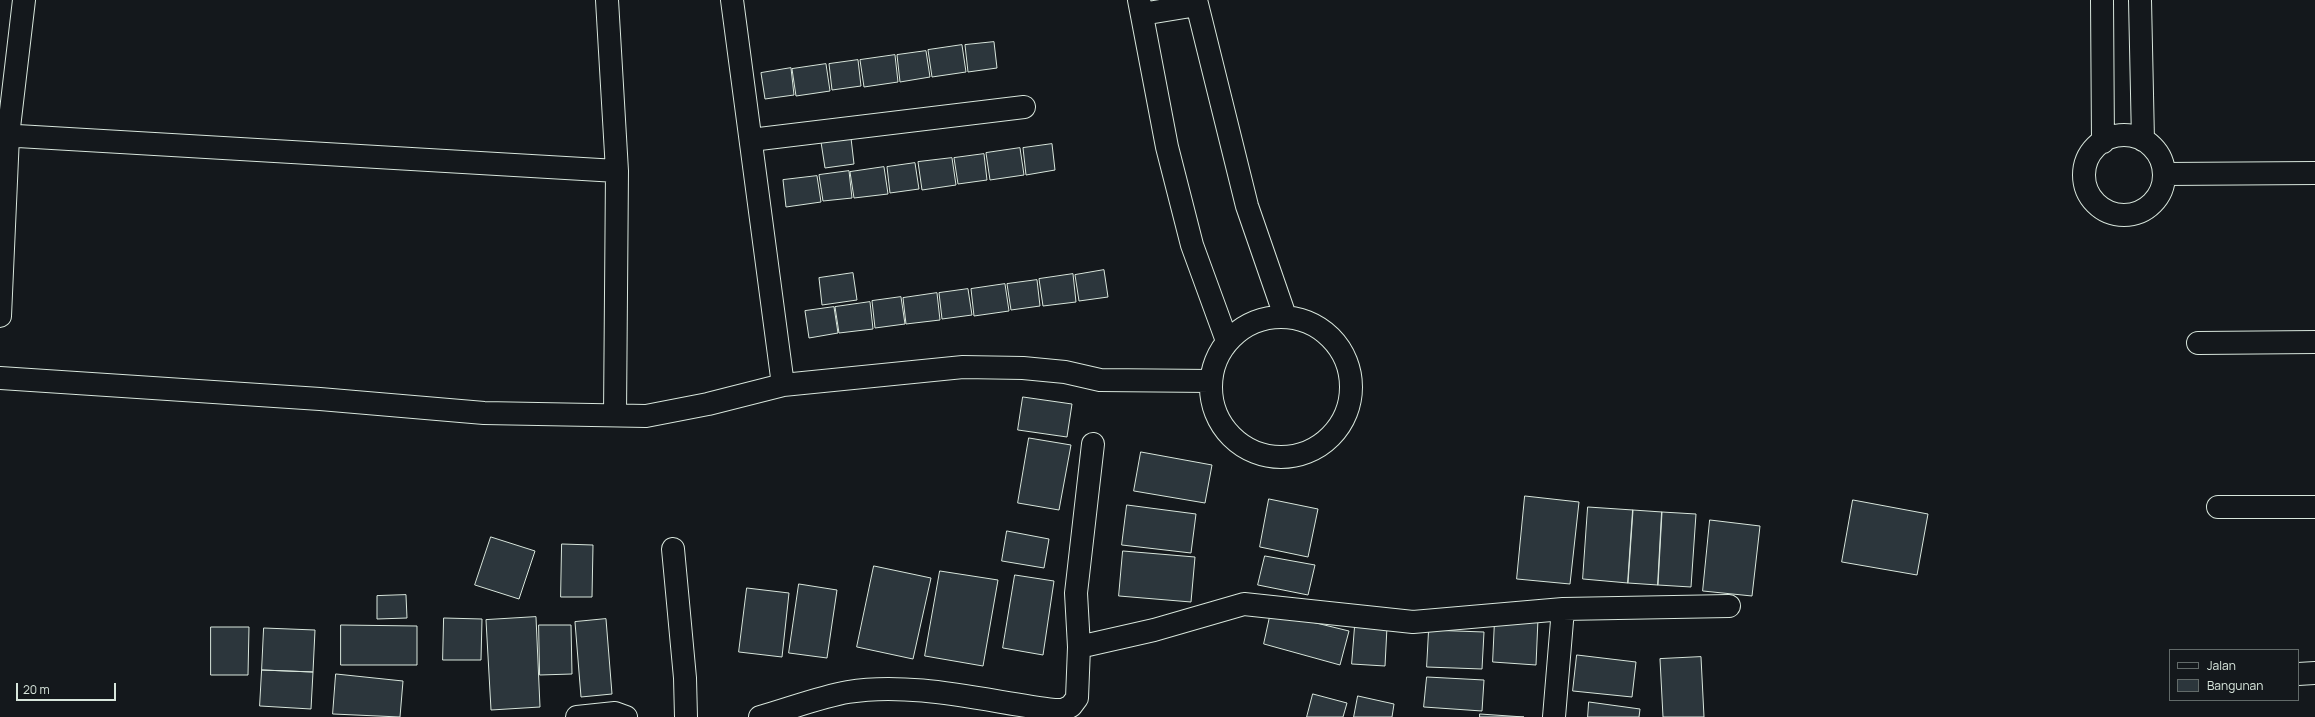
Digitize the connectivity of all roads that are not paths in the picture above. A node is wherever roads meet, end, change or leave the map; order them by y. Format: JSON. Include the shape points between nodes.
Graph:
{"nodes":[{"id":1,"x":24,"y":0,"type":"edge"},
{"id":2,"x":607,"y":0,"type":"edge"},
{"id":3,"x":732,"y":0,"type":"edge"},
{"id":4,"x":2102,"y":0,"type":"edge"},
{"id":5,"x":2140,"y":0,"type":"edge"},
{"id":6,"x":1196,"y":2,"type":"edge"},
{"id":7,"x":1140,"y":7,"type":"edge"},
{"id":8,"x":1024,"y":107,"type":"dead end"},
{"id":9,"x":4,"y":135,"type":"edge"},
{"id":10,"x":751,"y":140,"type":"junction"},
{"id":11,"x":2143,"y":140,"type":"junction"},
{"id":12,"x":2103,"y":142,"type":"junction"},
{"id":13,"x":617,"y":171,"type":"junction"},
{"id":14,"x":2315,"y":173,"type":"edge"},
{"id":15,"x":2165,"y":174,"type":"junction"},
{"id":16,"x":0,"y":316,"type":"edge"},
{"id":17,"x":1285,"y":316,"type":"junction"},
{"id":18,"x":1227,"y":341,"type":"junction"},
{"id":19,"x":2315,"y":342,"type":"edge"},
{"id":20,"x":2198,"y":343,"type":"dead end"},
{"id":21,"x":0,"y":378,"type":"edge"},
{"id":22,"x":1210,"y":381,"type":"junction"},
{"id":23,"x":783,"y":385,"type":"junction"},
{"id":24,"x":615,"y":415,"type":"junction"},
{"id":25,"x":1093,"y":444,"type":"dead end"},
{"id":26,"x":2218,"y":507,"type":"dead end"},
{"id":27,"x":2315,"y":507,"type":"edge"},
{"id":28,"x":673,"y":549,"type":"dead end"},
{"id":29,"x":1729,"y":606,"type":"dead end"},
{"id":30,"x":1563,"y":609,"type":"junction"},
{"id":31,"x":1079,"y":647,"type":"junction"},
{"id":32,"x":2315,"y":673,"type":"edge"},
{"id":33,"x":2299,"y":674,"type":"edge"},
{"id":34,"x":577,"y":717,"type":"edge"},
{"id":35,"x":626,"y":717,"type":"edge"},
{"id":36,"x":686,"y":717,"type":"edge"},
{"id":37,"x":760,"y":717,"type":"edge"},
{"id":38,"x":1554,"y":717,"type":"edge"}],
"edges":[{"from":1,"to":9,"type":"street"},
{"from":2,"to":13,"type":"street"},
{"from":3,"to":10,"type":"street"},
{"from":4,"to":12,"type":"street"},
{"from":5,"to":11,"type":"street"},
{"from":6,"to":7,"type":"street"},
{"from":6,"to":17,"type":"street","via":[[1247,206]]},
{"from":7,"to":18,"type":"street","via":[[1167,147],[1192,245]]},
{"from":8,"to":10,"type":"street"},
{"from":9,"to":13,"type":"street"},
{"from":9,"to":16,"type":"street"},
{"from":10,"to":23,"type":"street"},
{"from":11,"to":12,"type":"street","via":[[2130,136],[2116,136]]},
{"from":11,"to":15,"type":"street","via":[[2154,148],[2162,160]]},
{"from":12,"to":15,"type":"street","via":[[2092,151],[2084,177],[2095,202],[2106,211],[2119,215],[2133,214],[2146,209],[2163,187]]},
{"from":13,"to":24,"type":"street"},
{"from":14,"to":15,"type":"street"},
{"from":17,"to":18,"type":"street","via":[[1253,322]]},
{"from":17,"to":22,"type":"street","via":[[1307,320],[1326,332],[1341,348],[1350,369],[1352,391],[1347,413],[1335,432],[1318,446],[1298,455],[1275,457],[1254,451],[1235,440],[1218,416],[1212,403]]},
{"from":18,"to":22,"type":"street","via":[[1216,359]]},
{"from":19,"to":20,"type":"street"},
{"from":21,"to":24,"type":"street","via":[[320,399],[484,413]]},
{"from":22,"to":23,"type":"street","via":[[1100,380],[1058,371],[963,367]]},
{"from":23,"to":24,"type":"street","via":[[646,416]]},
{"from":25,"to":31,"type":"street","via":[[1076,593]]},
{"from":26,"to":27,"type":"street"},
{"from":28,"to":36,"type":"street","via":[[685,678]]},
{"from":29,"to":30,"type":"street"},
{"from":30,"to":31,"type":"street","via":[[1413,622],[1244,604],[1154,630]]},
{"from":30,"to":38,"type":"street"},
{"from":31,"to":37,"type":"street","via":[[1076,698],[1071,706],[1063,710],[1003,704],[931,692],[888,689],[848,692]]},
{"from":32,"to":33,"type":"street"},
{"from":34,"to":35,"type":"street","via":[[615,713]]}]}
